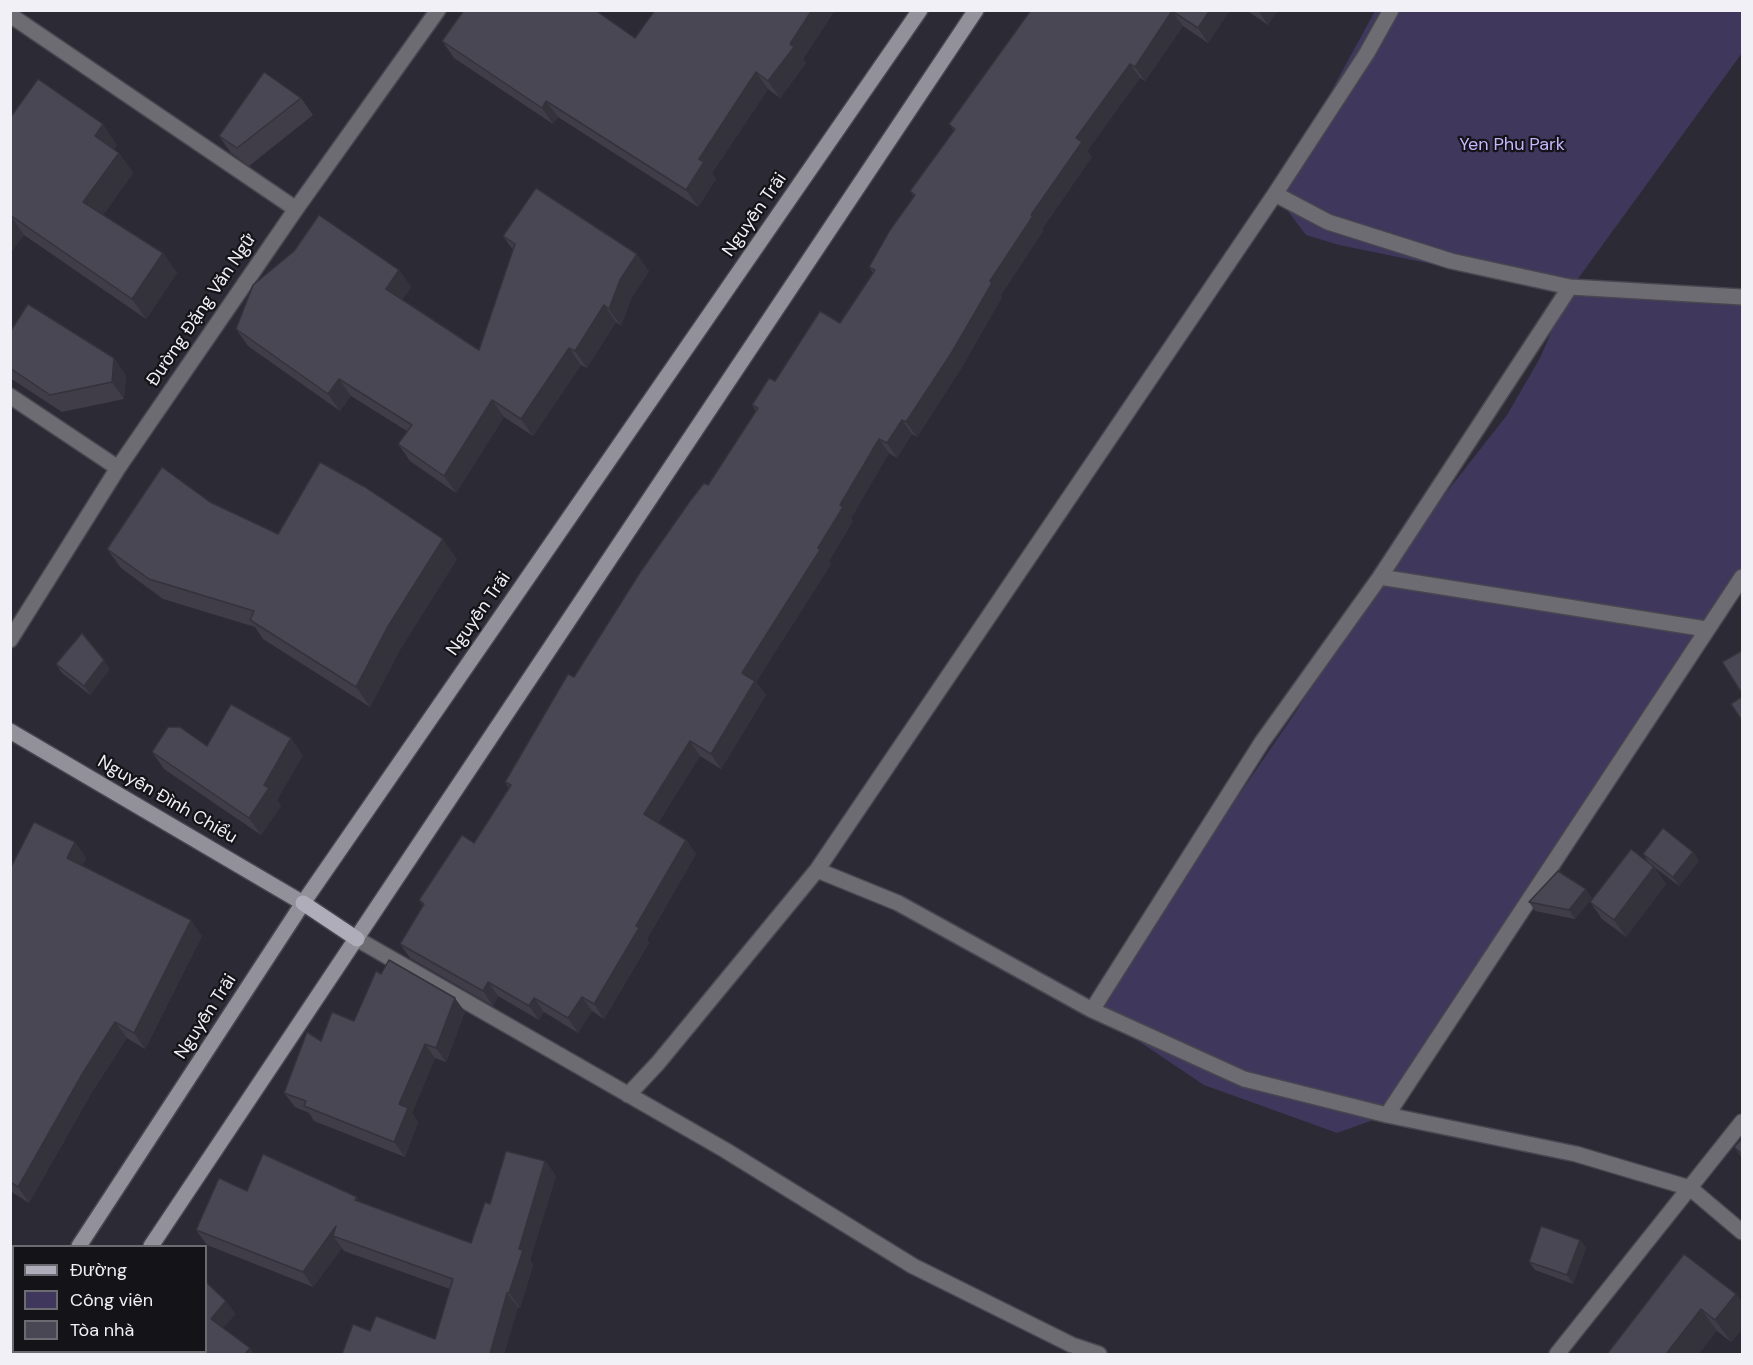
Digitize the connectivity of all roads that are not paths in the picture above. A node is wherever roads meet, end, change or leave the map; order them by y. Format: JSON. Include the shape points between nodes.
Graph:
{"nodes":[{"id":1,"x":438,"y":10,"type":"edge"},
{"id":2,"x":920,"y":10,"type":"edge"},
{"id":3,"x":976,"y":10,"type":"edge"},
{"id":4,"x":1391,"y":10,"type":"edge"},
{"id":5,"x":10,"y":15,"type":"edge"},
{"id":6,"x":1275,"y":194,"type":"junction"},
{"id":7,"x":296,"y":209,"type":"junction"},
{"id":8,"x":1570,"y":288,"type":"junction"},
{"id":9,"x":1743,"y":297,"type":"edge"},
{"id":10,"x":10,"y":396,"type":"edge"},
{"id":11,"x":118,"y":468,"type":"junction"},
{"id":12,"x":1380,"y":577,"type":"junction"},
{"id":13,"x":1743,"y":577,"type":"edge"},
{"id":14,"x":1706,"y":629,"type":"junction"},
{"id":15,"x":10,"y":640,"type":"edge"},
{"id":16,"x":10,"y":731,"type":"edge"},
{"id":17,"x":817,"y":870,"type":"junction"},
{"id":18,"x":303,"y":903,"type":"junction"},
{"id":19,"x":357,"y":939,"type":"junction"},
{"id":20,"x":1092,"y":1010,"type":"junction"},
{"id":21,"x":628,"y":1095,"type":"junction"},
{"id":22,"x":1387,"y":1115,"type":"junction"},
{"id":23,"x":1743,"y":1122,"type":"edge"},
{"id":24,"x":1690,"y":1188,"type":"junction"},
{"id":25,"x":1743,"y":1232,"type":"edge"},
{"id":26,"x":80,"y":1245,"type":"edge"},
{"id":27,"x":152,"y":1245,"type":"edge"},
{"id":28,"x":1099,"y":1354,"type":"edge"},
{"id":29,"x":1557,"y":1354,"type":"edge"}],
"edges":[{"from":1,"to":7,"type":"street","name":"Đường Đặng Văn Ngữ"},
{"from":2,"to":18,"type":"main road","name":"Nguyễn Trãi"},
{"from":3,"to":19,"type":"main road"},
{"from":4,"to":6,"type":"street"},
{"from":5,"to":7,"type":"street"},
{"from":6,"to":8,"type":"street","via":[[1328,222],[1451,261]]},
{"from":6,"to":17,"type":"street"},
{"from":7,"to":11,"type":"street","name":"Đường Đặng Văn Ngữ"},
{"from":8,"to":9,"type":"street"},
{"from":8,"to":12,"type":"street"},
{"from":10,"to":11,"type":"street"},
{"from":11,"to":15,"type":"street","name":"Đường Đặng Văn Ngữ"},
{"from":12,"to":14,"type":"street"},
{"from":12,"to":20,"type":"street","via":[[1262,742]]},
{"from":13,"to":14,"type":"street"},
{"from":14,"to":22,"type":"street"},
{"from":16,"to":18,"type":"main road","name":"Nguyễn Đình Chiểu"},
{"from":17,"to":20,"type":"street","via":[[898,903]]},
{"from":17,"to":21,"type":"street"},
{"from":18,"to":19,"type":"main road"},
{"from":18,"to":26,"type":"main road","name":"Nguyễn Trãi"},
{"from":19,"to":21,"type":"street"},
{"from":19,"to":27,"type":"main road"},
{"from":20,"to":22,"type":"street","via":[[1244,1079]]},
{"from":21,"to":28,"type":"street","via":[[913,1266],[1072,1346]]},
{"from":22,"to":24,"type":"street","via":[[1576,1154]]},
{"from":23,"to":24,"type":"street"},
{"from":24,"to":25,"type":"street"},
{"from":24,"to":29,"type":"street"}]}
